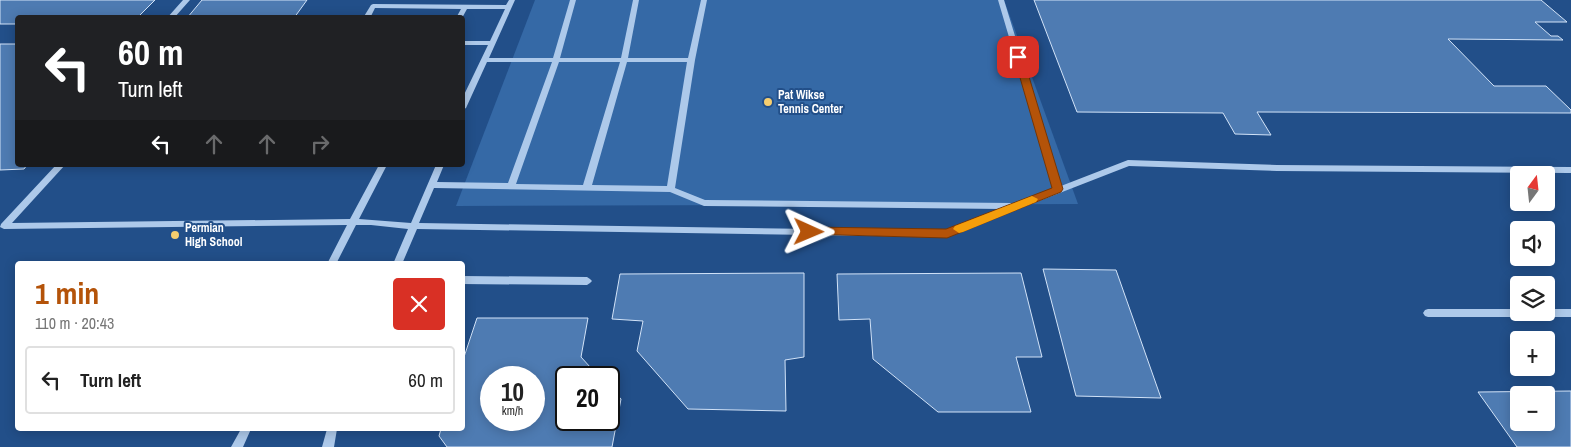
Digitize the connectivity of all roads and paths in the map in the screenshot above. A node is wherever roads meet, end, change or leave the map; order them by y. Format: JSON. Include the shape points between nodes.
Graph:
{"nodes":[{"id":1,"x":187,"y":0,"type":"edge"},
{"id":2,"x":573,"y":0,"type":"edge"},
{"id":3,"x":636,"y":0,"type":"edge"},
{"id":4,"x":704,"y":0,"type":"edge"},
{"id":5,"x":1001,"y":0,"type":"edge"},
{"id":6,"x":510,"y":4,"type":"edge"},
{"id":7,"x":465,"y":7,"type":"junction"},
{"id":8,"x":173,"y":15,"type":"edge"},
{"id":9,"x":368,"y":15,"type":"edge"},
{"id":10,"x":461,"y":15,"type":"edge"},
{"id":11,"x":465,"y":43,"type":"edge"},
{"id":12,"x":492,"y":43,"type":"junction"},
{"id":13,"x":485,"y":60,"type":"junction"},
{"id":14,"x":556,"y":60,"type":"junction"},
{"id":15,"x":624,"y":60,"type":"junction"},
{"id":16,"x":691,"y":60,"type":"junction"},
{"id":17,"x":465,"y":102,"type":"edge"},
{"id":18,"x":59,"y":167,"type":"edge"},
{"id":19,"x":382,"y":167,"type":"edge"},
{"id":20,"x":439,"y":167,"type":"edge"},
{"id":21,"x":1571,"y":170,"type":"edge"},
{"id":22,"x":431,"y":186,"type":"junction"},
{"id":23,"x":512,"y":187,"type":"junction"},
{"id":24,"x":587,"y":187,"type":"junction"},
{"id":25,"x":671,"y":188,"type":"junction"},
{"id":26,"x":1058,"y":189,"type":"junction"},
{"id":27,"x":1015,"y":206,"type":"junction"},
{"id":28,"x":353,"y":222,"type":"junction"},
{"id":29,"x":2,"y":226,"type":"edge"},
{"id":30,"x":414,"y":226,"type":"junction"},
{"id":31,"x":333,"y":261,"type":"edge"},
{"id":32,"x":398,"y":261,"type":"edge"},
{"id":33,"x":465,"y":280,"type":"edge"},
{"id":34,"x":587,"y":281,"type":"dead end"},
{"id":35,"x":1428,"y":313,"type":"dead end"},
{"id":36,"x":1571,"y":313,"type":"edge"},
{"id":37,"x":245,"y":431,"type":"edge"},
{"id":38,"x":332,"y":431,"type":"edge"},
{"id":39,"x":236,"y":447,"type":"edge"},
{"id":40,"x":328,"y":447,"type":"edge"}],
"edges":[{"from":1,"to":8,"type":"street"},
{"from":2,"to":14,"type":"street"},
{"from":3,"to":15,"type":"street"},
{"from":4,"to":16,"type":"street"},
{"from":5,"to":26,"type":"street"},
{"from":6,"to":7,"type":"street"},
{"from":6,"to":12,"type":"street"},
{"from":7,"to":9,"type":"street","via":[[373,6]]},
{"from":7,"to":10,"type":"lane"},
{"from":11,"to":12,"type":"lane"},
{"from":12,"to":13,"type":"street"},
{"from":13,"to":14,"type":"street"},
{"from":13,"to":17,"type":"street"},
{"from":14,"to":15,"type":"street"},
{"from":14,"to":23,"type":"street"},
{"from":15,"to":16,"type":"street"},
{"from":15,"to":24,"type":"street"},
{"from":16,"to":25,"type":"street"},
{"from":18,"to":29,"type":"street"},
{"from":19,"to":28,"type":"street"},
{"from":20,"to":22,"type":"street"},
{"from":21,"to":26,"type":"street","via":[[1277,168],[1128,163]]},
{"from":22,"to":23,"type":"street"},
{"from":22,"to":30,"type":"street"},
{"from":23,"to":24,"type":"street"},
{"from":24,"to":25,"type":"street"},
{"from":25,"to":27,"type":"street","via":[[704,202]]},
{"from":26,"to":27,"type":"street"},
{"from":27,"to":30,"type":"street","via":[[947,234]]},
{"from":28,"to":29,"type":"street"},
{"from":28,"to":30,"type":"street"},
{"from":28,"to":31,"type":"street"},
{"from":30,"to":32,"type":"street"},
{"from":33,"to":34,"type":"street"},
{"from":35,"to":36,"type":"street"},
{"from":37,"to":39,"type":"street"},
{"from":38,"to":40,"type":"street"}]}
